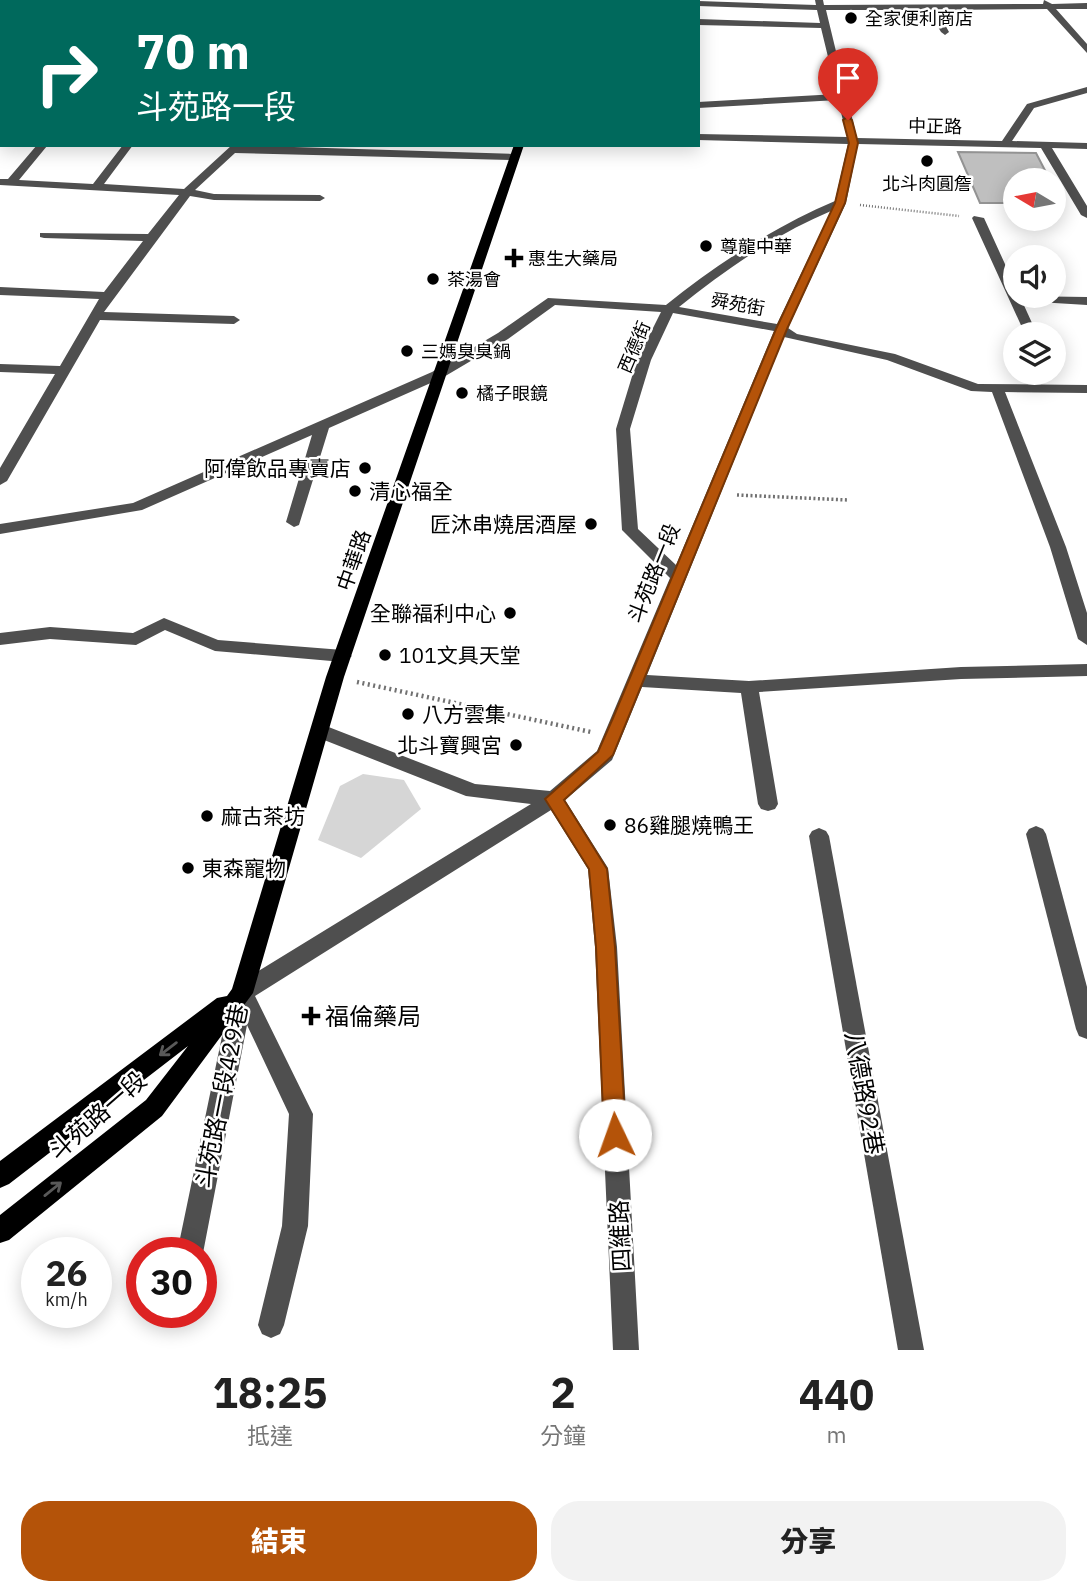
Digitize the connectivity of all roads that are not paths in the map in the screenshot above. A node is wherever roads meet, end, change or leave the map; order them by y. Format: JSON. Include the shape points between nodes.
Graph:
{"nodes":[{"id":1,"x":700,"y":3,"type":"edge"},
{"id":2,"x":1047,"y":3,"type":"edge"},
{"id":3,"x":820,"y":4,"type":"edge"},
{"id":4,"x":1087,"y":6,"type":"edge"},
{"id":5,"x":931,"y":7,"type":"junction"},
{"id":6,"x":700,"y":22,"type":"edge"},
{"id":7,"x":825,"y":26,"type":"junction"},
{"id":8,"x":945,"y":32,"type":"dead end"},
{"id":9,"x":1087,"y":50,"type":"edge"},
{"id":10,"x":1087,"y":90,"type":"edge"},
{"id":11,"x":842,"y":97,"type":"junction"},
{"id":12,"x":700,"y":105,"type":"edge"},
{"id":13,"x":700,"y":137,"type":"edge"},
{"id":14,"x":853,"y":143,"type":"junction"},
{"id":15,"x":1005,"y":144,"type":"junction"},
{"id":16,"x":1045,"y":146,"type":"junction"},
{"id":17,"x":1087,"y":146,"type":"edge"},
{"id":18,"x":41,"y":147,"type":"edge"},
{"id":19,"x":126,"y":147,"type":"edge"},
{"id":20,"x":234,"y":148,"type":"edge"},
{"id":21,"x":516,"y":151,"type":"edge"},
{"id":22,"x":5,"y":183,"type":"edge"},
{"id":23,"x":96,"y":187,"type":"junction"},
{"id":24,"x":187,"y":192,"type":"junction"},
{"id":25,"x":320,"y":198,"type":"dead end"},
{"id":26,"x":840,"y":203,"type":"junction"},
{"id":27,"x":1087,"y":215,"type":"edge"},
{"id":28,"x":978,"y":218,"type":"road end"},
{"id":29,"x":44,"y":235,"type":"dead end"},
{"id":30,"x":151,"y":238,"type":"junction"},
{"id":31,"x":1003,"y":274,"type":"edge"},
{"id":32,"x":0,"y":291,"type":"edge"},
{"id":33,"x":107,"y":296,"type":"junction"},
{"id":34,"x":1066,"y":300,"type":"edge"},
{"id":35,"x":1087,"y":301,"type":"edge"},
{"id":36,"x":669,"y":309,"type":"junction"},
{"id":37,"x":96,"y":316,"type":"junction"},
{"id":38,"x":234,"y":320,"type":"dead end"},
{"id":39,"x":781,"y":329,"type":"junction"},
{"id":40,"x":0,"y":368,"type":"edge"},
{"id":41,"x":66,"y":370,"type":"junction"},
{"id":42,"x":437,"y":375,"type":"junction"},
{"id":43,"x":1056,"y":385,"type":"edge"},
{"id":44,"x":997,"y":388,"type":"junction"},
{"id":45,"x":1058,"y":388,"type":"junction"},
{"id":46,"x":1087,"y":389,"type":"edge"},
{"id":47,"x":323,"y":424,"type":"junction"},
{"id":48,"x":0,"y":481,"type":"edge"},
{"id":49,"x":294,"y":522,"type":"dead end"},
{"id":50,"x":0,"y":529,"type":"edge"},
{"id":51,"x":680,"y":578,"type":"junction"},
{"id":52,"x":0,"y":639,"type":"edge"},
{"id":53,"x":1087,"y":639,"type":"edge"},
{"id":54,"x":343,"y":656,"type":"junction"},
{"id":55,"x":1087,"y":670,"type":"edge"},
{"id":56,"x":637,"y":681,"type":"junction"},
{"id":57,"x":749,"y":687,"type":"junction"},
{"id":58,"x":320,"y":732,"type":"junction"},
{"id":59,"x":554,"y":799,"type":"junction"},
{"id":60,"x":768,"y":804,"type":"dead end"},
{"id":61,"x":1036,"y":834,"type":"dead end"},
{"id":62,"x":819,"y":836,"type":"dead end"},
{"id":63,"x":242,"y":993,"type":"junction"},
{"id":64,"x":1087,"y":1029,"type":"edge"},
{"id":65,"x":0,"y":1176,"type":"edge"},
{"id":66,"x":0,"y":1231,"type":"edge"},
{"id":67,"x":193,"y":1237,"type":"edge"},
{"id":68,"x":271,"y":1325,"type":"dead end"},
{"id":69,"x":625,"y":1350,"type":"edge"},
{"id":70,"x":911,"y":1350,"type":"edge"}],
"edges":[{"from":1,"to":3,"type":"street"},
{"from":2,"to":4,"type":"street"},
{"from":2,"to":5,"type":"street"},
{"from":2,"to":9,"type":"street"},
{"from":3,"to":5,"type":"street"},
{"from":3,"to":7,"type":"street","name":"斗苑路一段"},
{"from":5,"to":8,"type":"street"},
{"from":6,"to":7,"type":"street"},
{"from":7,"to":11,"type":"street","name":"斗苑路一段"},
{"from":10,"to":15,"type":"street","via":[[1030,106]]},
{"from":11,"to":12,"type":"street"},
{"from":11,"to":14,"type":"street","name":"斗苑路一段"},
{"from":13,"to":14,"type":"street","name":"中正路"},
{"from":14,"to":15,"type":"street","name":"中正路"},
{"from":14,"to":26,"type":"street","name":"斗苑路一段"},
{"from":15,"to":16,"type":"street","name":"中正路"},
{"from":16,"to":17,"type":"street","name":"中正路"},
{"from":16,"to":27,"type":"street"},
{"from":18,"to":22,"type":"street"},
{"from":19,"to":23,"type":"street"},
{"from":20,"to":21,"type":"street"},
{"from":20,"to":24,"type":"street"},
{"from":21,"to":42,"type":"main road","name":"中華路"},
{"from":22,"to":23,"type":"street"},
{"from":23,"to":24,"type":"street"},
{"from":24,"to":25,"type":"street","via":[[214,197]]},
{"from":24,"to":30,"type":"street"},
{"from":26,"to":36,"type":"street","name":"西德街","via":[[793,223]]},
{"from":26,"to":39,"type":"street","name":"斗苑路一段"},
{"from":28,"to":31,"type":"street"},
{"from":29,"to":30,"type":"street"},
{"from":30,"to":33,"type":"street"},
{"from":32,"to":33,"type":"street"},
{"from":33,"to":37,"type":"street"},
{"from":34,"to":35,"type":"street"},
{"from":36,"to":39,"type":"street","name":"舜苑街"},
{"from":36,"to":42,"type":"street","name":"舜苑街","via":[[552,301]]},
{"from":36,"to":51,"type":"street","name":"西德街","via":[[644,360],[623,429],[630,530]]},
{"from":37,"to":38,"type":"street"},
{"from":37,"to":41,"type":"street"},
{"from":39,"to":44,"type":"street","name":"舜苑街","via":[[793,337],[890,357],[976,387]]},
{"from":39,"to":51,"type":"street","name":"斗苑路一段"},
{"from":40,"to":41,"type":"street"},
{"from":41,"to":48,"type":"street"},
{"from":42,"to":47,"type":"street","name":"舜苑街"},
{"from":42,"to":54,"type":"main road","name":"中華路"},
{"from":43,"to":45,"type":"street"},
{"from":44,"to":45,"type":"street","name":"舜苑街"},
{"from":44,"to":53,"type":"street","via":[[1058,547]]},
{"from":45,"to":46,"type":"street","name":"舜苑街"},
{"from":47,"to":49,"type":"street"},
{"from":47,"to":50,"type":"street","name":"舜苑街","via":[[137,507]]},
{"from":51,"to":56,"type":"street","name":"斗苑路一段"},
{"from":52,"to":54,"type":"street","via":[[50,633],[136,639],[164,623],[215,645]]},
{"from":54,"to":58,"type":"main road","name":"中華路"},
{"from":55,"to":57,"type":"street"},
{"from":56,"to":57,"type":"street"},
{"from":56,"to":59,"type":"street","name":"斗苑路一段","via":[[605,755]]},
{"from":57,"to":60,"type":"street"},
{"from":58,"to":59,"type":"street","via":[[473,791]]},
{"from":58,"to":63,"type":"main road","name":"中華路"},
{"from":59,"to":63,"type":"street","name":"斗苑路一段"},
{"from":59,"to":69,"type":"street","name":"四維路","via":[[598,869],[606,947]]},
{"from":61,"to":64,"type":"street"},
{"from":62,"to":70,"type":"street","name":"八德路92巷"},
{"from":63,"to":65,"type":"main road","name":"斗苑路一段","one_way":true},
{"from":66,"to":63,"type":"main road","name":"斗苑路一段","one_way":true,"via":[[154,1108]]},
{"from":63,"to":67,"type":"street","name":"斗苑路一段429巷"},
{"from":63,"to":68,"type":"street","name":"斗苑路一段429巷","via":[[301,1114],[295,1226]]}]}
